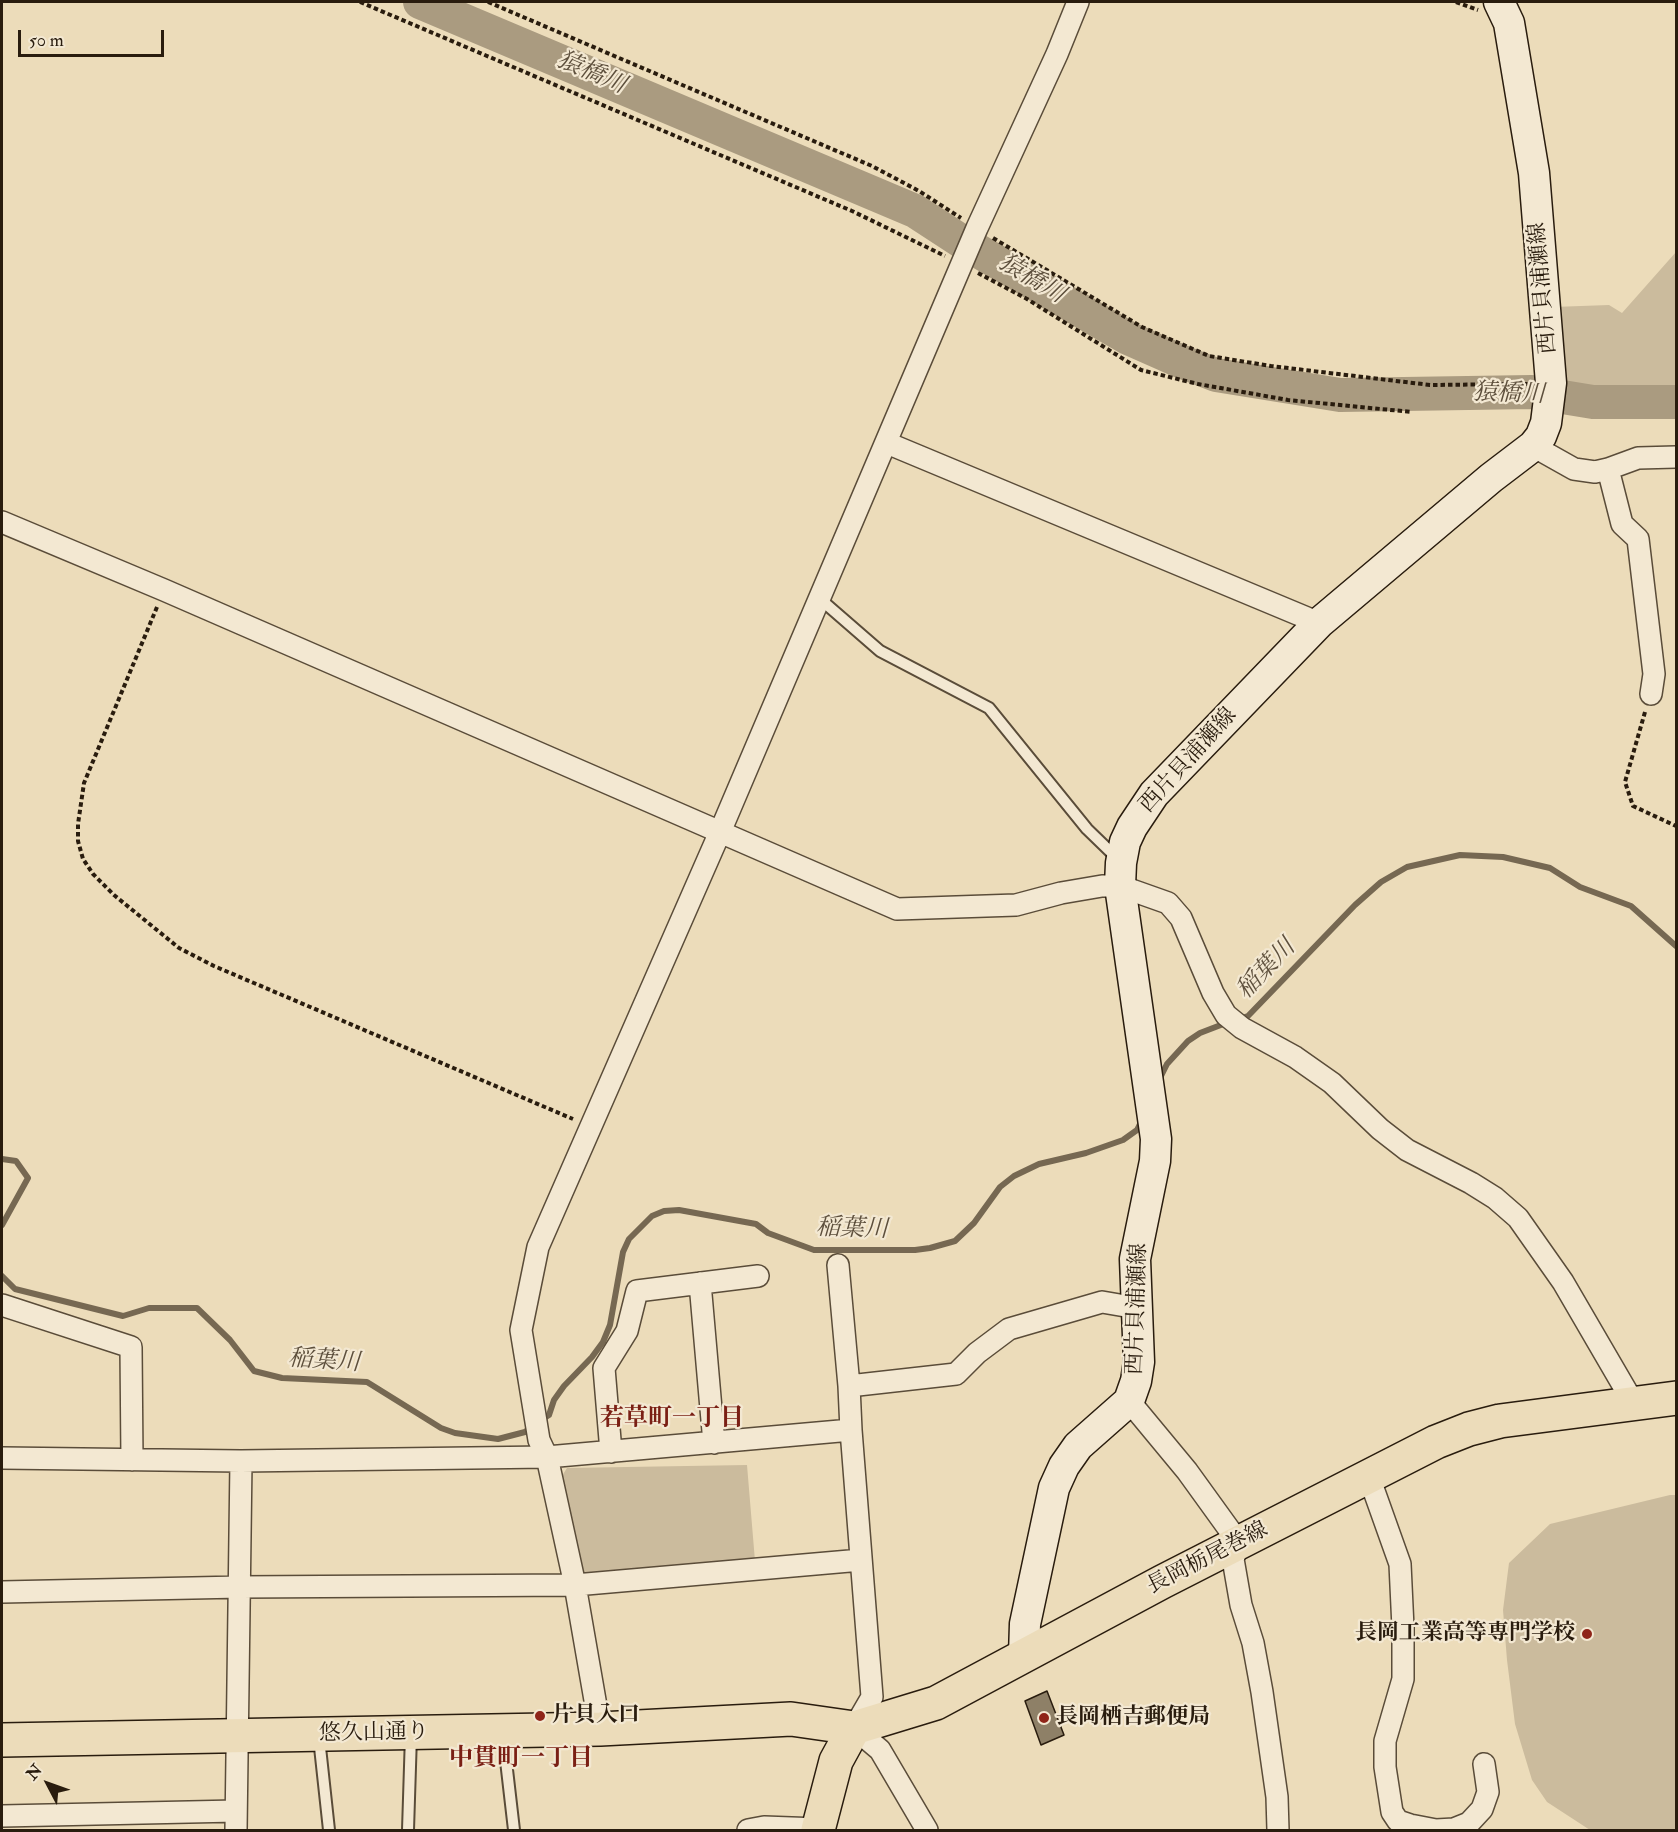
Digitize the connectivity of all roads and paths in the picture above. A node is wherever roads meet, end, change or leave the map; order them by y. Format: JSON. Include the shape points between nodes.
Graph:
{"nodes":[{"id":1,"x":360,"y":2,"type":"edge"},
{"id":2,"x":488,"y":2,"type":"edge"},
{"id":3,"x":1078,"y":2,"type":"edge"},
{"id":4,"x":1499,"y":2,"type":"edge"},
{"id":5,"x":977,"y":228,"type":"junction"},
{"id":6,"x":961,"y":264,"type":"junction"},
{"id":7,"x":1551,"y":383,"type":"junction"},
{"id":8,"x":1412,"y":412,"type":"dead end"},
{"id":9,"x":887,"y":443,"type":"junction"},
{"id":10,"x":1533,"y":446,"type":"junction"},
{"id":11,"x":1677,"y":457,"type":"edge"},
{"id":12,"x":1608,"y":470,"type":"junction"},
{"id":13,"x":2,"y":522,"type":"edge"},
{"id":14,"x":164,"y":590,"type":"junction"},
{"id":15,"x":819,"y":598,"type":"junction"},
{"id":16,"x":1319,"y":623,"type":"junction"},
{"id":17,"x":1651,"y":694,"type":"joint"},
{"id":18,"x":1677,"y":826,"type":"edge"},
{"id":19,"x":720,"y":832,"type":"junction"},
{"id":20,"x":1120,"y":874,"type":"junction"},
{"id":21,"x":590,"y":1126,"type":"junction"},
{"id":22,"x":838,"y":1265,"type":"dead end"},
{"id":23,"x":758,"y":1276,"type":"dead end"},
{"id":24,"x":700,"y":1283,"type":"junction"},
{"id":25,"x":2,"y":1305,"type":"edge"},
{"id":26,"x":1137,"y":1308,"type":"junction"},
{"id":27,"x":849,"y":1386,"type":"junction"},
{"id":28,"x":1677,"y":1398,"type":"edge"},
{"id":29,"x":1129,"y":1401,"type":"junction"},
{"id":30,"x":1634,"y":1404,"type":"junction"},
{"id":31,"x":851,"y":1430,"type":"junction"},
{"id":32,"x":714,"y":1443,"type":"junction"},
{"id":33,"x":543,"y":1448,"type":"junction"},
{"id":34,"x":611,"y":1452,"type":"junction"},
{"id":35,"x":2,"y":1458,"type":"edge"},
{"id":36,"x":132,"y":1460,"type":"junction"},
{"id":37,"x":241,"y":1461,"type":"junction"},
{"id":38,"x":1369,"y":1477,"type":"junction"},
{"id":39,"x":1239,"y":1543,"type":"junction"},
{"id":40,"x":861,"y":1560,"type":"junction"},
{"id":41,"x":575,"y":1585,"type":"junction"},
{"id":42,"x":240,"y":1587,"type":"junction"},
{"id":43,"x":2,"y":1592,"type":"edge"},
{"id":44,"x":1024,"y":1656,"type":"junction"},
{"id":45,"x":854,"y":1728,"type":"junction"},
{"id":46,"x":600,"y":1729,"type":"junction"},
{"id":47,"x":502,"y":1731,"type":"junction"},
{"id":48,"x":319,"y":1734,"type":"junction"},
{"id":49,"x":412,"y":1734,"type":"junction"},
{"id":50,"x":238,"y":1736,"type":"junction"},
{"id":51,"x":2,"y":1740,"type":"edge"},
{"id":52,"x":1484,"y":1764,"type":"dead end"},
{"id":53,"x":2,"y":1816,"type":"edge"},
{"id":54,"x":236,"y":1820,"type":"edge"},
{"id":55,"x":329,"y":1830,"type":"edge"},
{"id":56,"x":408,"y":1830,"type":"edge"},
{"id":57,"x":514,"y":1830,"type":"edge"},
{"id":58,"x":748,"y":1830,"type":"edge"},
{"id":59,"x":818,"y":1830,"type":"edge"},
{"id":60,"x":927,"y":1830,"type":"edge"},
{"id":61,"x":1278,"y":1830,"type":"edge"}],
"edges":[{"from":1,"to":6,"type":"path","via":[[841,207]]},
{"from":2,"to":5,"type":"path","via":[[873,166]]},
{"from":3,"to":5,"type":"street"},
{"from":4,"to":7,"type":"main road","name":"西片貝浦瀬線","via":[[1509,23],[1534,173]]},
{"from":5,"to":6,"type":"street"},
{"from":5,"to":7,"type":"path","via":[[1142,327],[1209,356],[1430,385]]},
{"from":6,"to":8,"type":"path","via":[[1027,299],[1140,370],[1288,400]]},
{"from":6,"to":9,"type":"street"},
{"from":7,"to":10,"type":"main road","name":"西片貝浦瀬線","via":[[1546,423]]},
{"from":9,"to":15,"type":"street"},
{"from":9,"to":16,"type":"street"},
{"from":10,"to":12,"type":"street","via":[[1574,470]]},
{"from":10,"to":16,"type":"main road","name":"西片貝浦瀬線"},
{"from":11,"to":12,"type":"street","via":[[1638,459]]},
{"from":12,"to":17,"type":"street","via":[[1622,524],[1638,539],[1654,674]]},
{"from":13,"to":14,"type":"street"},
{"from":14,"to":19,"type":"street"},
{"from":14,"to":21,"type":"path","via":[[84,783],[78,841],[93,874],[179,948],[214,966]]},
{"from":15,"to":19,"type":"street"},
{"from":15,"to":20,"type":"lane","via":[[880,651],[990,708]]},
{"from":16,"to":20,"type":"main road","name":"西片貝浦瀬線","via":[[1154,794],[1125,842]]},
{"from":17,"to":18,"type":"path","via":[[1625,782],[1634,806]]},
{"from":19,"to":20,"type":"street","via":[[897,909],[1016,904],[1102,886]]},
{"from":19,"to":21,"type":"street"},
{"from":20,"to":26,"type":"main road","name":"西片貝浦瀬線","via":[[1156,1139],[1135,1259]]},
{"from":20,"to":30,"type":"street","via":[[1175,910],[1226,1015],[1332,1083],[1407,1150],[1479,1188],[1518,1218],[1563,1282]]},
{"from":21,"to":33,"type":"street","via":[[538,1247],[520,1330]]},
{"from":22,"to":27,"type":"street"},
{"from":23,"to":24,"type":"street"},
{"from":24,"to":32,"type":"street"},
{"from":24,"to":34,"type":"street","via":[[637,1291],[627,1331],[604,1368]]},
{"from":25,"to":36,"type":"street","via":[[131,1347]]},
{"from":26,"to":27,"type":"street","via":[[1102,1302],[1009,1329],[956,1374]]},
{"from":26,"to":29,"type":"main road","name":"西片貝浦瀬線","via":[[1139,1362]]},
{"from":27,"to":31,"type":"street"},
{"from":28,"to":30,"type":"main road","name":"長岡栃尾巻線"},
{"from":29,"to":39,"type":"street"},
{"from":29,"to":44,"type":"main road","name":"西片貝浦瀬線","via":[[1078,1446],[1054,1488],[1024,1623]]},
{"from":30,"to":38,"type":"main road","name":"長岡栃尾巻線","via":[[1500,1421],[1436,1442]]},
{"from":31,"to":32,"type":"street"},
{"from":31,"to":40,"type":"street"},
{"from":32,"to":34,"type":"street"},
{"from":33,"to":34,"type":"street"},
{"from":33,"to":37,"type":"street"},
{"from":33,"to":41,"type":"street"},
{"from":35,"to":36,"type":"street"},
{"from":36,"to":37,"type":"street"},
{"from":37,"to":42,"type":"street"},
{"from":38,"to":39,"type":"main road","name":"長岡栃尾巻線"},
{"from":38,"to":52,"type":"street","via":[[1400,1564],[1403,1679],[1385,1741],[1392,1812],[1398,1821],[1436,1830],[1469,1823],[1482,1809],[1488,1792]]},
{"from":39,"to":44,"type":"main road","name":"長岡栃尾巻線"},
{"from":39,"to":61,"type":"street","via":[[1233,1559],[1262,1692]]},
{"from":40,"to":41,"type":"street"},
{"from":40,"to":45,"type":"street","via":[[872,1697]]},
{"from":41,"to":42,"type":"street"},
{"from":41,"to":46,"type":"street"},
{"from":42,"to":43,"type":"street"},
{"from":42,"to":50,"type":"street"},
{"from":44,"to":45,"type":"main road","name":"長岡栃尾巻線","via":[[936,1703]]},
{"from":45,"to":46,"type":"main road","name":"悠久山通り","via":[[791,1719]]},
{"from":45,"to":59,"type":"main road","via":[[836,1761]]},
{"from":45,"to":60,"type":"street","via":[[880,1750]]},
{"from":46,"to":47,"type":"main road","name":"悠久山通り"},
{"from":47,"to":49,"type":"main road","name":"悠久山通り"},
{"from":47,"to":57,"type":"lane"},
{"from":48,"to":49,"type":"main road","name":"悠久山通り"},
{"from":48,"to":50,"type":"main road","name":"悠久山通り"},
{"from":48,"to":55,"type":"lane"},
{"from":49,"to":56,"type":"lane"},
{"from":50,"to":51,"type":"main road","name":"悠久山通り"},
{"from":50,"to":54,"type":"street"},
{"from":53,"to":54,"type":"street"},
{"from":58,"to":59,"type":"street"}]}
